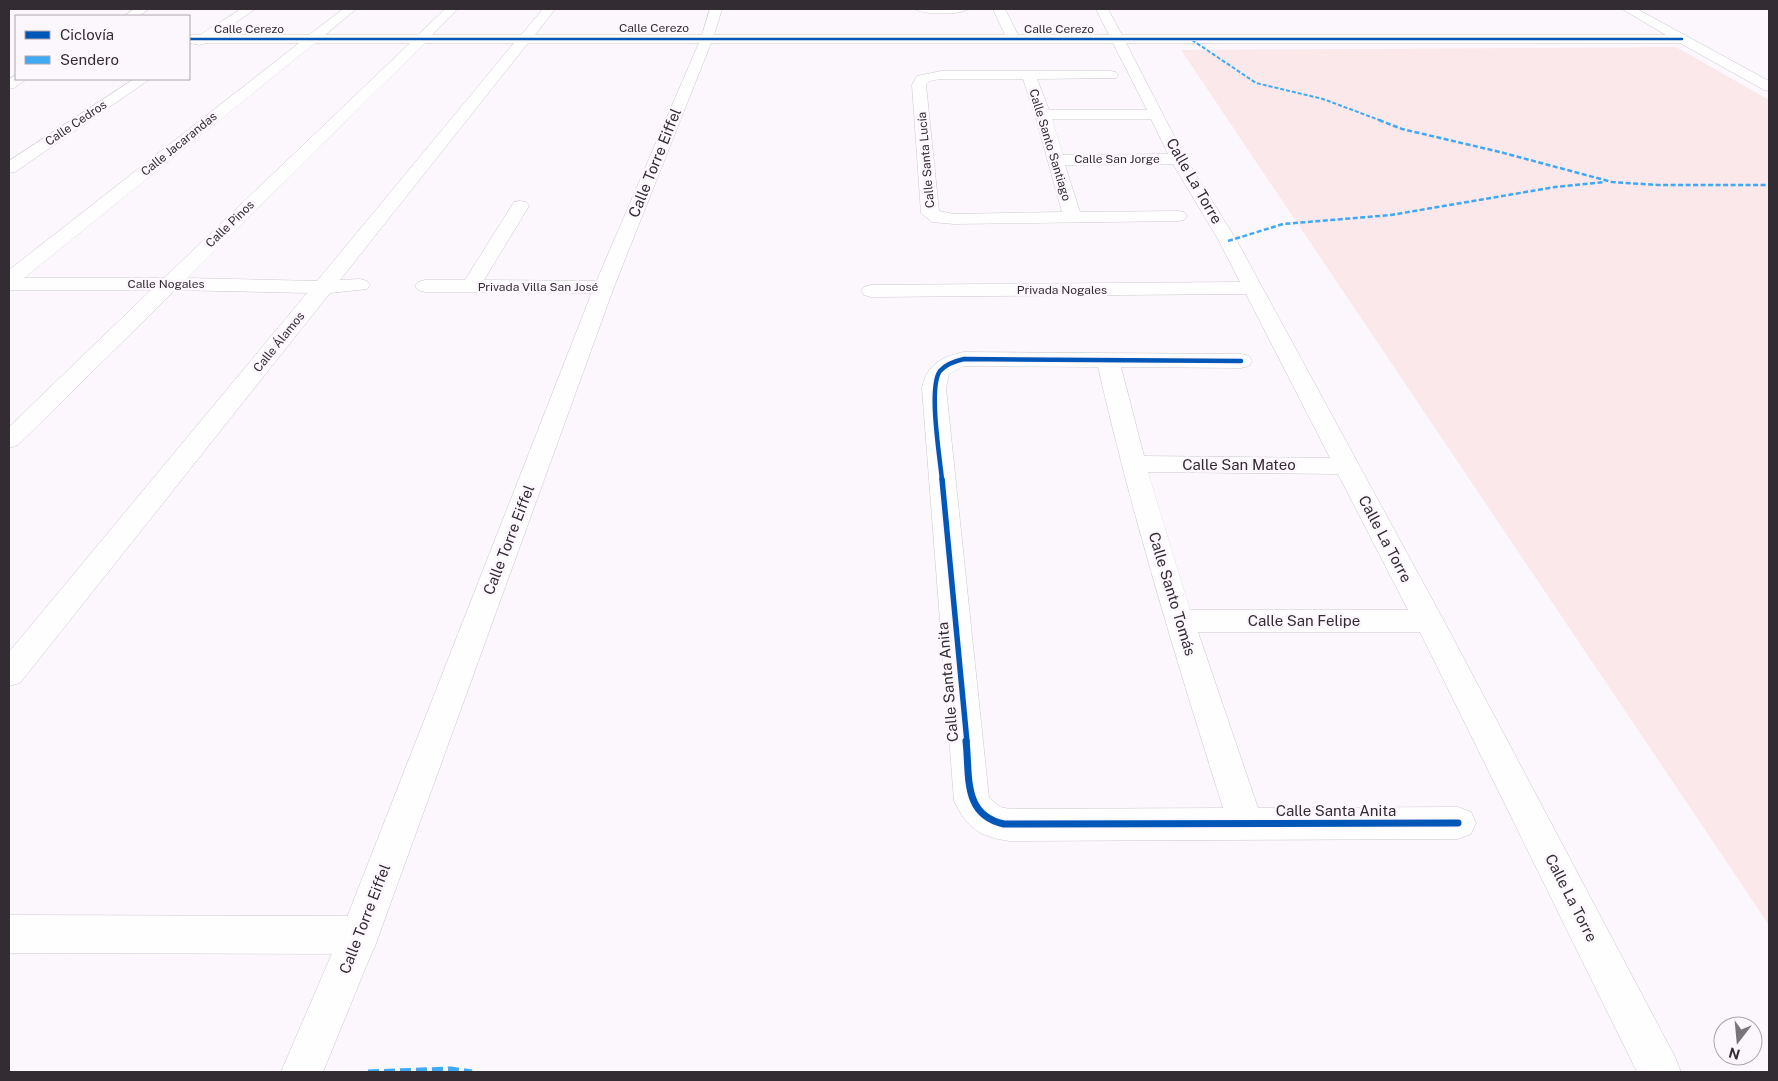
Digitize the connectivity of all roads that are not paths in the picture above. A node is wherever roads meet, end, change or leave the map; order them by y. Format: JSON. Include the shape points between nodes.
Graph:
{"nodes":[{"id":1,"x":143,"y":9,"type":"edge"},
{"id":2,"x":249,"y":9,"type":"edge"},
{"id":3,"x":350,"y":9,"type":"edge"},
{"id":4,"x":452,"y":9,"type":"edge"},
{"id":5,"x":549,"y":9,"type":"edge"},
{"id":6,"x":716,"y":9,"type":"edge"},
{"id":7,"x":921,"y":9,"type":"edge"},
{"id":8,"x":962,"y":9,"type":"edge"},
{"id":9,"x":999,"y":9,"type":"edge"},
{"id":10,"x":1102,"y":9,"type":"edge"},
{"id":11,"x":1628,"y":9,"type":"edge"},
{"id":12,"x":132,"y":15,"type":"edge"},
{"id":13,"x":706,"y":38,"type":"junction"},
{"id":14,"x":1013,"y":38,"type":"junction"},
{"id":15,"x":190,"y":39,"type":"edge"},
{"id":16,"x":203,"y":39,"type":"junction"},
{"id":17,"x":312,"y":39,"type":"junction"},
{"id":18,"x":420,"y":39,"type":"junction"},
{"id":19,"x":526,"y":39,"type":"junction"},
{"id":20,"x":1119,"y":39,"type":"junction"},
{"id":21,"x":1682,"y":39,"type":"junction"},
{"id":22,"x":190,"y":48,"type":"edge"},
{"id":23,"x":1028,"y":74,"type":"junction"},
{"id":24,"x":1111,"y":75,"type":"dead end"},
{"id":25,"x":141,"y":80,"type":"edge"},
{"id":26,"x":1769,"y":87,"type":"edge"},
{"id":27,"x":1043,"y":114,"type":"junction"},
{"id":28,"x":1158,"y":114,"type":"junction"},
{"id":29,"x":1178,"y":159,"type":"junction"},
{"id":30,"x":1055,"y":160,"type":"junction"},
{"id":31,"x":9,"y":168,"type":"edge"},
{"id":32,"x":520,"y":206,"type":"dead end"},
{"id":33,"x":1072,"y":216,"type":"junction"},
{"id":34,"x":1178,"y":216,"type":"dead end"},
{"id":35,"x":9,"y":280,"type":"edge"},
{"id":36,"x":9,"y":284,"type":"edge"},
{"id":37,"x":169,"y":284,"type":"junction"},
{"id":38,"x":360,"y":285,"type":"dead end"},
{"id":39,"x":425,"y":286,"type":"dead end"},
{"id":40,"x":471,"y":286,"type":"junction"},
{"id":41,"x":324,"y":287,"type":"junction"},
{"id":42,"x":604,"y":287,"type":"junction"},
{"id":43,"x":1253,"y":288,"type":"junction"},
{"id":44,"x":871,"y":291,"type":"dead end"},
{"id":45,"x":1241,"y":361,"type":"dead end"},
{"id":46,"x":1108,"y":362,"type":"junction"},
{"id":47,"x":9,"y":440,"type":"edge"},
{"id":48,"x":1133,"y":464,"type":"junction"},
{"id":49,"x":1346,"y":466,"type":"junction"},
{"id":50,"x":1179,"y":622,"type":"junction"},
{"id":51,"x":1429,"y":622,"type":"junction"},
{"id":52,"x":9,"y":674,"type":"edge"},
{"id":53,"x":1458,"y":823,"type":"dead end"},
{"id":54,"x":1246,"y":824,"type":"junction"},
{"id":55,"x":9,"y":934,"type":"edge"},
{"id":56,"x":360,"y":934,"type":"junction"},
{"id":57,"x":302,"y":1072,"type":"edge"},
{"id":58,"x":1660,"y":1072,"type":"edge"}],
"edges":[{"from":1,"to":12,"type":"street"},
{"from":2,"to":16,"type":"street"},
{"from":3,"to":17,"type":"street","name":"Calle Jacarandas"},
{"from":4,"to":18,"type":"street","name":"Calle Pinos"},
{"from":5,"to":19,"type":"street","name":"Calle Álamos"},
{"from":6,"to":13,"type":"street","name":"Calle Torre Eiffel"},
{"from":7,"to":8,"type":"street"},
{"from":9,"to":14,"type":"street"},
{"from":10,"to":20,"type":"street","name":"Calle La Torre"},
{"from":11,"to":21,"type":"street"},
{"from":13,"to":14,"type":"street","name":"Calle Cerezo"},
{"from":13,"to":19,"type":"street","name":"Calle Cerezo"},
{"from":13,"to":42,"type":"street","name":"Calle Torre Eiffel"},
{"from":14,"to":20,"type":"street","name":"Calle Cerezo"},
{"from":15,"to":16,"type":"street","name":"Calle Cerezo"},
{"from":16,"to":17,"type":"street","name":"Calle Cerezo"},
{"from":16,"to":22,"type":"street"},
{"from":17,"to":18,"type":"street","name":"Calle Cerezo"},
{"from":17,"to":35,"type":"street","name":"Calle Jacarandas"},
{"from":18,"to":19,"type":"street","name":"Calle Cerezo"},
{"from":18,"to":37,"type":"street","name":"Calle Pinos"},
{"from":19,"to":41,"type":"street","name":"Calle Álamos"},
{"from":20,"to":21,"type":"street","name":"Calle Cerezo"},
{"from":20,"to":28,"type":"street","name":"Calle La Torre"},
{"from":21,"to":26,"type":"street"},
{"from":23,"to":24,"type":"street","name":"Calle Santa Lucía"},
{"from":23,"to":27,"type":"street","name":"Calle Santo Santiago"},
{"from":23,"to":33,"type":"street","name":"Calle Santa Lucía","via":[[941,75],[920,80],[930,213],[938,218],[954,220]]},
{"from":25,"to":31,"type":"street","name":"Calle Cedros"},
{"from":27,"to":28,"type":"street"},
{"from":27,"to":30,"type":"street","name":"Calle Santo Santiago"},
{"from":28,"to":29,"type":"street","name":"Calle La Torre"},
{"from":29,"to":30,"type":"street","name":"Calle San Jorge"},
{"from":29,"to":43,"type":"street","name":"Calle La Torre"},
{"from":30,"to":33,"type":"street","name":"Calle Santo Santiago"},
{"from":32,"to":40,"type":"street","name":"Privada Villa San José"},
{"from":33,"to":34,"type":"street","name":"Calle Santa Lucía"},
{"from":36,"to":37,"type":"street","name":"Calle Nogales"},
{"from":37,"to":41,"type":"street","name":"Calle Nogales"},
{"from":37,"to":47,"type":"street","name":"Calle Pinos"},
{"from":38,"to":41,"type":"street"},
{"from":39,"to":40,"type":"street","name":"Privada Villa San José"},
{"from":40,"to":42,"type":"street","name":"Privada Villa San José"},
{"from":41,"to":52,"type":"street","name":"Calle Álamos"},
{"from":42,"to":56,"type":"street","name":"Calle Torre Eiffel"},
{"from":43,"to":44,"type":"street","name":"Privada Nogales"},
{"from":43,"to":49,"type":"street","name":"Calle La Torre"},
{"from":45,"to":46,"type":"street","name":"Calle Santa Anita"},
{"from":46,"to":48,"type":"street","name":"Calle Santo Tomás"},
{"from":46,"to":54,"type":"street","name":"Calle Santa Anita","via":[[964,359],[948,363],[935,378],[972,801],[990,821],[1010,825]]},
{"from":48,"to":49,"type":"street","name":"Calle San Mateo"},
{"from":48,"to":50,"type":"street","name":"Calle Santo Tomás"},
{"from":49,"to":51,"type":"street","name":"Calle La Torre"},
{"from":50,"to":51,"type":"street","name":"Calle San Felipe"},
{"from":50,"to":54,"type":"street","name":"Calle Santo Tomás"},
{"from":51,"to":58,"type":"street","name":"Calle La Torre"},
{"from":53,"to":54,"type":"street","name":"Calle Santa Anita"},
{"from":55,"to":56,"type":"street"},
{"from":56,"to":57,"type":"street","name":"Calle Torre Eiffel"}]}
